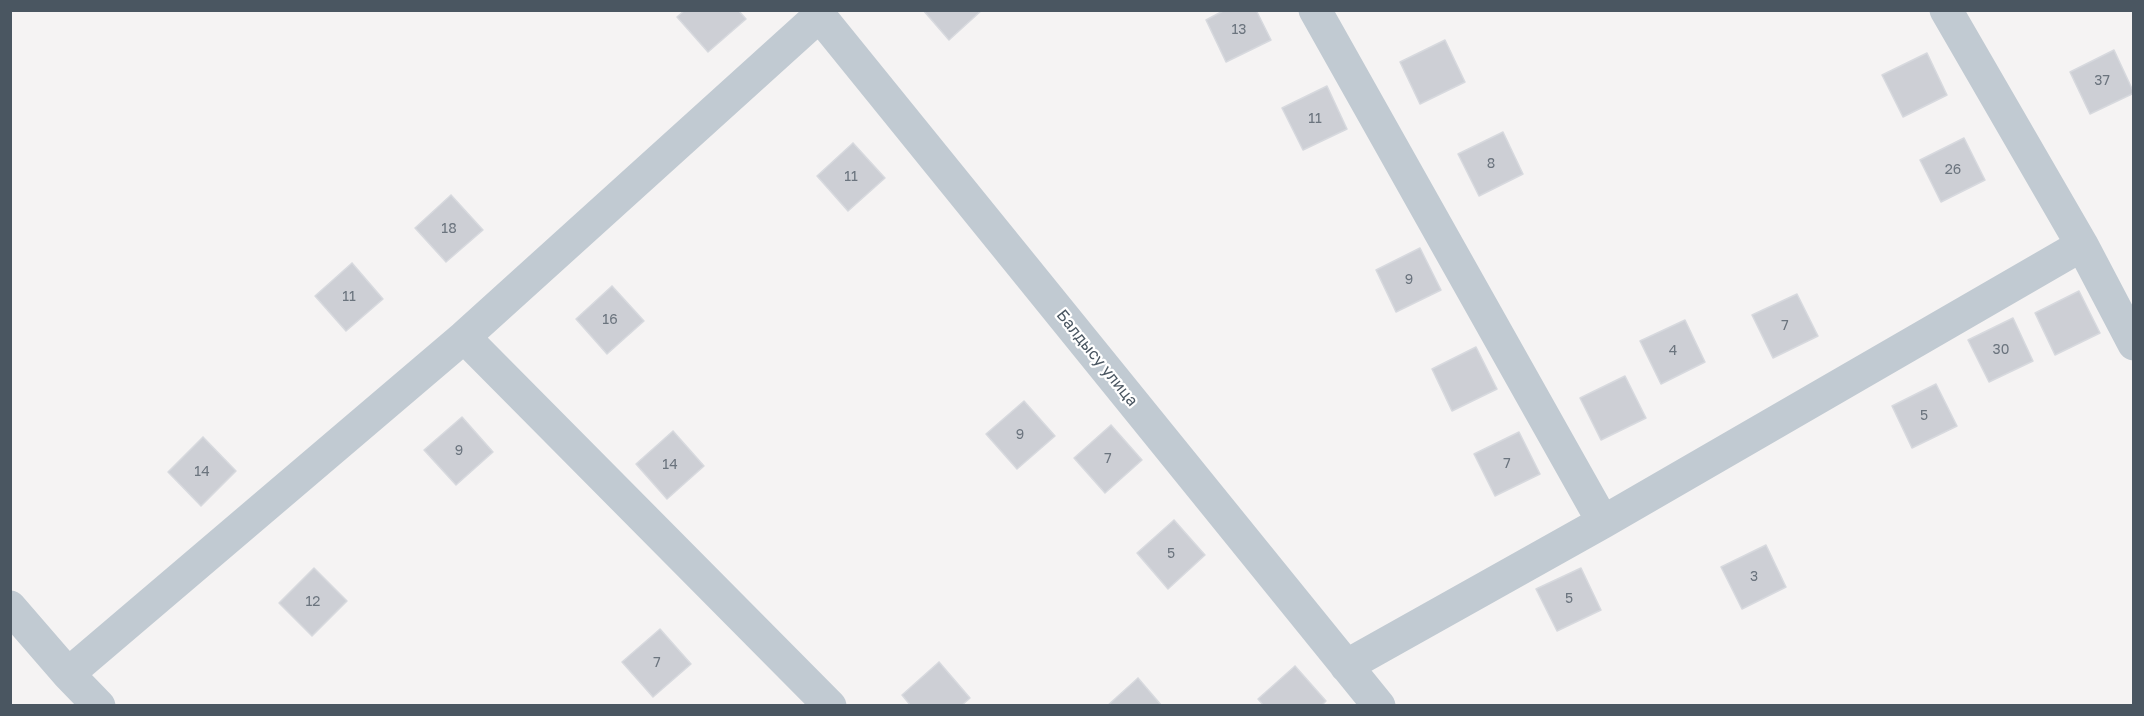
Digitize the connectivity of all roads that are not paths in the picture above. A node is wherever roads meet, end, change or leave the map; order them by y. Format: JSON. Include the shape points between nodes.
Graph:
{"nodes":[{"id":1,"x":1315,"y":10,"type":"edge"},
{"id":2,"x":1946,"y":10,"type":"edge"},
{"id":3,"x":817,"y":13,"type":"edge"},
{"id":4,"x":2082,"y":245,"type":"junction"},
{"id":5,"x":464,"y":337,"type":"junction"},
{"id":6,"x":2133,"y":344,"type":"edge"},
{"id":7,"x":1603,"y":522,"type":"junction"},
{"id":8,"x":10,"y":607,"type":"edge"},
{"id":9,"x":1346,"y":666,"type":"junction"},
{"id":10,"x":68,"y":674,"type":"junction"},
{"id":11,"x":99,"y":705,"type":"edge"},
{"id":12,"x":830,"y":705,"type":"edge"},
{"id":13,"x":1379,"y":705,"type":"edge"}],
"edges":[{"from":1,"to":7,"type":"street"},
{"from":2,"to":4,"type":"street"},
{"from":3,"to":5,"type":"street"},
{"from":3,"to":9,"type":"street","name":"Балдысу улица"},
{"from":4,"to":6,"type":"street"},
{"from":4,"to":7,"type":"street"},
{"from":5,"to":10,"type":"street"},
{"from":5,"to":12,"type":"street"},
{"from":7,"to":9,"type":"street"},
{"from":8,"to":10,"type":"street"},
{"from":9,"to":13,"type":"street","name":"Балдысу улица"},
{"from":10,"to":11,"type":"street"}]}
